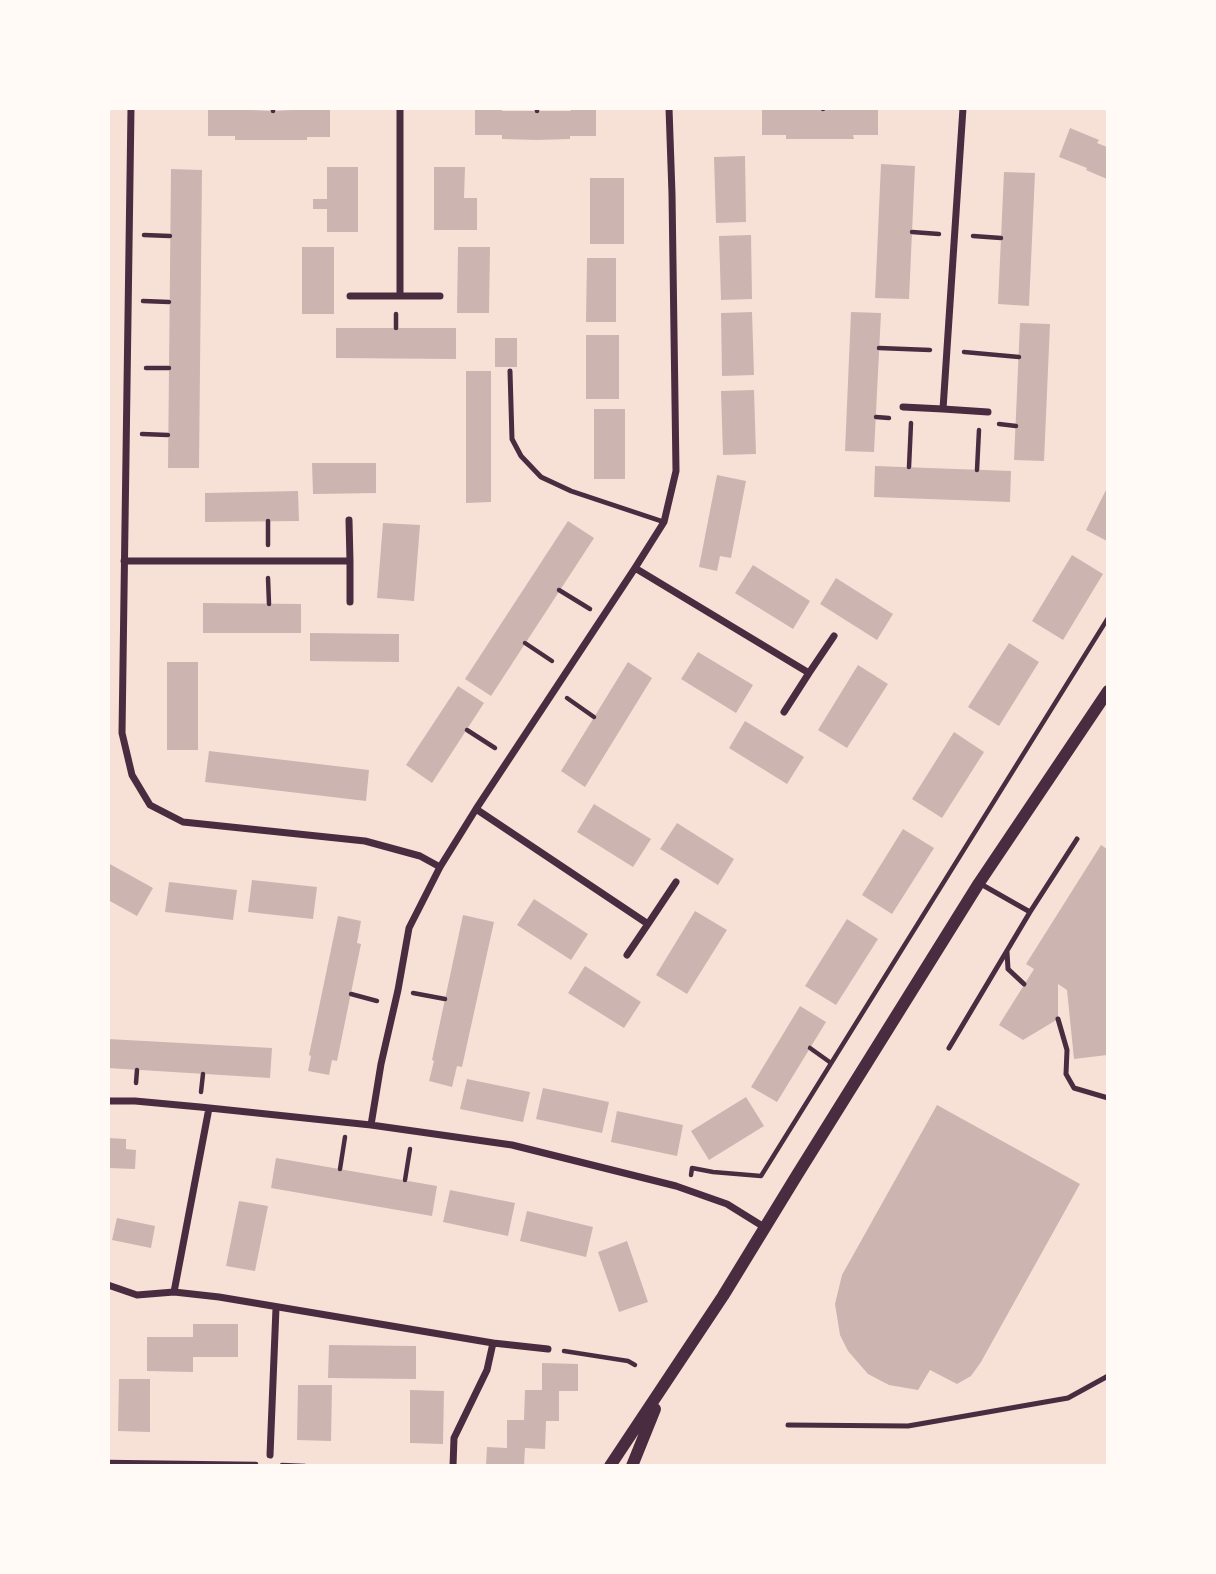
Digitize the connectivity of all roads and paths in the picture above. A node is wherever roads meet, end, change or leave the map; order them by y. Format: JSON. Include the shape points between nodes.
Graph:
{"nodes":[{"id":1,"x":131,"y":108,"type":"edge"},
{"id":2,"x":400,"y":108,"type":"edge"},
{"id":3,"x":669,"y":108,"type":"edge"},
{"id":4,"x":962,"y":108,"type":"edge"},
{"id":5,"x":350,"y":296,"type":"dead end"},
{"id":6,"x":400,"y":296,"type":"junction"},
{"id":7,"x":440,"y":296,"type":"dead end"},
{"id":8,"x":510,"y":372,"type":"dead end"},
{"id":9,"x":908,"y":407,"type":"joint"},
{"id":10,"x":943,"y":409,"type":"junction"},
{"id":11,"x":984,"y":411,"type":"joint"},
{"id":12,"x":127,"y":434,"type":"junction"},
{"id":13,"x":169,"y":435,"type":"dead end"},
{"id":14,"x":909,"y":467,"type":"dead end"},
{"id":15,"x":977,"y":470,"type":"dead end"},
{"id":16,"x":349,"y":520,"type":"dead end"},
{"id":17,"x":664,"y":522,"type":"junction"},
{"id":18,"x":124,"y":561,"type":"junction"},
{"id":19,"x":350,"y":561,"type":"junction"},
{"id":20,"x":635,"y":569,"type":"junction"},
{"id":21,"x":559,"y":590,"type":"dead end"},
{"id":22,"x":350,"y":601,"type":"dead end"},
{"id":23,"x":603,"y":617,"type":"junction"},
{"id":24,"x":1108,"y":618,"type":"edge"},
{"id":25,"x":834,"y":636,"type":"dead end"},
{"id":26,"x":525,"y":643,"type":"dead end"},
{"id":27,"x":568,"y":671,"type":"junction"},
{"id":28,"x":809,"y":673,"type":"junction"},
{"id":29,"x":555,"y":690,"type":"junction"},
{"id":30,"x":1108,"y":691,"type":"edge"},
{"id":31,"x":784,"y":712,"type":"dead end"},
{"id":32,"x":594,"y":717,"type":"dead end"},
{"id":33,"x":467,"y":730,"type":"dead end"},
{"id":34,"x":510,"y":758,"type":"junction"},
{"id":35,"x":476,"y":809,"type":"junction"},
{"id":36,"x":1077,"y":839,"type":"dead end"},
{"id":37,"x":440,"y":867,"type":"junction"},
{"id":38,"x":676,"y":882,"type":"dead end"},
{"id":39,"x":979,"y":883,"type":"junction"},
{"id":40,"x":1030,"y":912,"type":"junction"},
{"id":41,"x":648,"y":924,"type":"junction"},
{"id":42,"x":1007,"y":952,"type":"junction"},
{"id":43,"x":627,"y":955,"type":"dead end"},
{"id":44,"x":1024,"y":984,"type":"dead end"},
{"id":45,"x":398,"y":990,"type":"junction"},
{"id":46,"x":351,"y":994,"type":"dead end"},
{"id":47,"x":445,"y":999,"type":"dead end"},
{"id":48,"x":394,"y":1006,"type":"junction"},
{"id":49,"x":1058,"y":1019,"type":"dead end"},
{"id":50,"x":810,"y":1048,"type":"dead end"},
{"id":51,"x":949,"y":1048,"type":"dead end"},
{"id":52,"x":831,"y":1063,"type":"junction"},
{"id":53,"x":1108,"y":1098,"type":"edge"},
{"id":54,"x":108,"y":1101,"type":"edge"},
{"id":55,"x":209,"y":1108,"type":"junction"},
{"id":56,"x":347,"y":1123,"type":"junction"},
{"id":57,"x":371,"y":1125,"type":"junction"},
{"id":58,"x":413,"y":1131,"type":"junction"},
{"id":59,"x":340,"y":1169,"type":"dead end"},
{"id":60,"x":405,"y":1180,"type":"dead end"},
{"id":61,"x":688,"y":1191,"type":"junction"},
{"id":62,"x":764,"y":1227,"type":"junction"},
{"id":63,"x":108,"y":1285,"type":"edge"},
{"id":64,"x":174,"y":1292,"type":"junction"},
{"id":65,"x":276,"y":1308,"type":"junction"},
{"id":66,"x":493,"y":1343,"type":"junction"},
{"id":67,"x":548,"y":1349,"type":"joint"},
{"id":68,"x":635,"y":1365,"type":"dead end"},
{"id":69,"x":1108,"y":1376,"type":"edge"},
{"id":70,"x":666,"y":1383,"type":"junction"},
{"id":71,"x":788,"y":1425,"type":"dead end"},
{"id":72,"x":271,"y":1455,"type":"dead end"},
{"id":73,"x":108,"y":1462,"type":"edge"},
{"id":74,"x":257,"y":1464,"type":"edge"},
{"id":75,"x":270,"y":1464,"type":"edge"},
{"id":76,"x":306,"y":1465,"type":"edge"},
{"id":77,"x":453,"y":1465,"type":"edge"},
{"id":78,"x":610,"y":1465,"type":"edge"},
{"id":79,"x":632,"y":1465,"type":"edge"}],
"edges":[{"from":1,"to":12,"type":"street"},
{"from":2,"to":6,"type":"street"},
{"from":3,"to":17,"type":"street","via":[[676,471]]},
{"from":4,"to":10,"type":"street"},
{"from":5,"to":6,"type":"street"},
{"from":6,"to":7,"type":"street"},
{"from":8,"to":17,"type":"lane","via":[[512,439],[541,477]]},
{"from":9,"to":10,"type":"street"},
{"from":9,"to":14,"type":"path"},
{"from":10,"to":11,"type":"street"},
{"from":11,"to":15,"type":"path"},
{"from":12,"to":13,"type":"path"},
{"from":12,"to":18,"type":"street"},
{"from":16,"to":19,"type":"street"},
{"from":17,"to":20,"type":"street"},
{"from":18,"to":19,"type":"street"},
{"from":18,"to":37,"type":"street","via":[[122,733],[132,775],[150,805],[183,822],[365,841],[420,856]]},
{"from":19,"to":22,"type":"street"},
{"from":20,"to":23,"type":"street"},
{"from":20,"to":28,"type":"street"},
{"from":21,"to":23,"type":"path"},
{"from":23,"to":27,"type":"street"},
{"from":24,"to":52,"type":"path"},
{"from":25,"to":28,"type":"street"},
{"from":26,"to":27,"type":"path"},
{"from":27,"to":29,"type":"street"},
{"from":28,"to":31,"type":"street"},
{"from":29,"to":32,"type":"path"},
{"from":29,"to":34,"type":"street"},
{"from":30,"to":39,"type":"street"},
{"from":33,"to":34,"type":"path"},
{"from":34,"to":35,"type":"street"},
{"from":35,"to":37,"type":"street"},
{"from":35,"to":41,"type":"street"},
{"from":36,"to":40,"type":"lane"},
{"from":37,"to":45,"type":"street","via":[[409,928]]},
{"from":38,"to":41,"type":"street"},
{"from":39,"to":40,"type":"lane"},
{"from":39,"to":62,"type":"street"},
{"from":40,"to":42,"type":"lane"},
{"from":41,"to":43,"type":"street"},
{"from":42,"to":44,"type":"lane","via":[[1008,970]]},
{"from":42,"to":51,"type":"lane"},
{"from":45,"to":47,"type":"path"},
{"from":45,"to":48,"type":"street"},
{"from":46,"to":48,"type":"path"},
{"from":48,"to":57,"type":"street"},
{"from":49,"to":53,"type":"lane","via":[[1067,1050],[1066,1074],[1073,1088]]},
{"from":50,"to":52,"type":"path"},
{"from":52,"to":61,"type":"path","via":[[761,1177],[692,1168]]},
{"from":54,"to":55,"type":"street"},
{"from":55,"to":56,"type":"street"},
{"from":55,"to":64,"type":"street"},
{"from":56,"to":57,"type":"street"},
{"from":56,"to":59,"type":"path"},
{"from":57,"to":58,"type":"street"},
{"from":58,"to":60,"type":"path"},
{"from":58,"to":61,"type":"street","via":[[512,1146]]},
{"from":61,"to":62,"type":"street","via":[[727,1204]]},
{"from":62,"to":70,"type":"street"},
{"from":63,"to":64,"type":"street","via":[[137,1295]]},
{"from":64,"to":65,"type":"street"},
{"from":65,"to":66,"type":"street"},
{"from":65,"to":72,"type":"street"},
{"from":66,"to":67,"type":"street"},
{"from":66,"to":77,"type":"street","via":[[487,1370],[454,1438]]},
{"from":67,"to":68,"type":"path"},
{"from":69,"to":71,"type":"lane","via":[[1068,1398],[908,1426]]},
{"from":70,"to":78,"type":"street"},
{"from":70,"to":79,"type":"street"},
{"from":73,"to":74,"type":"path"},
{"from":75,"to":76,"type":"path"}]}
